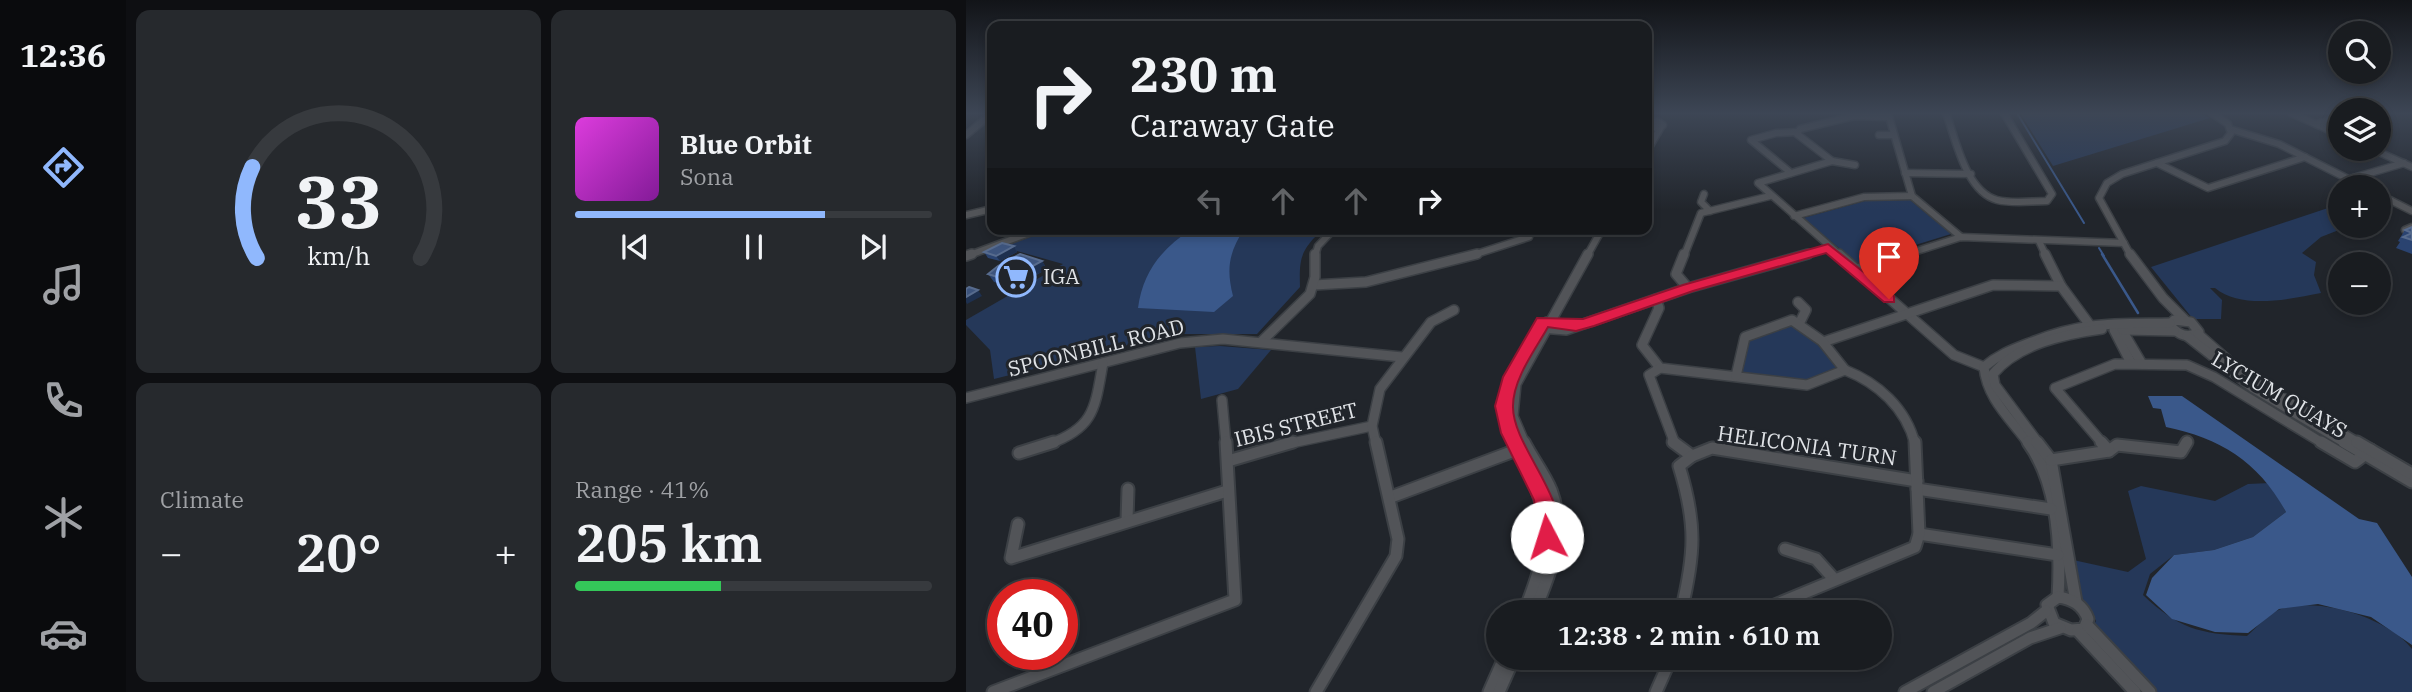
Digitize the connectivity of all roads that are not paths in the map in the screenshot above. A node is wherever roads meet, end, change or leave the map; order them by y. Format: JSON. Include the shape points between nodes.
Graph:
{"nodes":[{"id":1,"x":1757,"y":145,"type":"edge"},
{"id":2,"x":1813,"y":145,"type":"edge"},
{"id":3,"x":1897,"y":145,"type":"edge"},
{"id":4,"x":1959,"y":145,"type":"edge"},
{"id":5,"x":2023,"y":145,"type":"edge"},
{"id":6,"x":2218,"y":145,"type":"edge"},
{"id":7,"x":2280,"y":145,"type":"edge"},
{"id":8,"x":2391,"y":157,"type":"edge"},
{"id":9,"x":2305,"y":158,"type":"junction"},
{"id":10,"x":1832,"y":161,"type":"junction"},
{"id":11,"x":2157,"y":163,"type":"junction"},
{"id":12,"x":2404,"y":163,"type":"junction"},
{"id":13,"x":1855,"y":165,"type":"dead end"},
{"id":14,"x":2412,"y":167,"type":"edge"},
{"id":15,"x":1791,"y":173,"type":"junction"},
{"id":16,"x":1905,"y":173,"type":"junction"},
{"id":17,"x":1971,"y":174,"type":"junction"},
{"id":18,"x":2346,"y":175,"type":"edge"},
{"id":19,"x":2363,"y":175,"type":"edge"},
{"id":20,"x":1704,"y":194,"type":"dead end"},
{"id":21,"x":1770,"y":196,"type":"junction"},
{"id":22,"x":1912,"y":196,"type":"junction"},
{"id":23,"x":2391,"y":200,"type":"edge"},
{"id":24,"x":987,"y":210,"type":"edge"},
{"id":25,"x":1710,"y":211,"type":"junction"},
{"id":26,"x":2412,"y":211,"type":"edge"},
{"id":27,"x":966,"y":215,"type":"edge"},
{"id":28,"x":1794,"y":216,"type":"junction"},
{"id":29,"x":1024,"y":235,"type":"edge"},
{"id":30,"x":1329,"y":235,"type":"edge"},
{"id":31,"x":1594,"y":235,"type":"edge"},
{"id":32,"x":1598,"y":235,"type":"edge"},
{"id":33,"x":1529,"y":237,"type":"dead end"},
{"id":34,"x":1961,"y":237,"type":"junction"},
{"id":35,"x":2039,"y":241,"type":"junction"},
{"id":36,"x":2124,"y":243,"type":"junction"},
{"id":37,"x":1828,"y":248,"type":"junction"},
{"id":38,"x":966,"y":256,"type":"edge"},
{"id":39,"x":1854,"y":270,"type":"junction"},
{"id":40,"x":1314,"y":285,"type":"junction"},
{"id":41,"x":2062,"y":286,"type":"junction"},
{"id":42,"x":1688,"y":288,"type":"junction"},
{"id":43,"x":1656,"y":299,"type":"junction"},
{"id":44,"x":1798,"y":303,"type":"dead end"},
{"id":45,"x":2171,"y":309,"type":"junction"},
{"id":46,"x":1454,"y":310,"type":"dead end"},
{"id":47,"x":1906,"y":314,"type":"junction"},
{"id":48,"x":2186,"y":321,"type":"junction"},
{"id":49,"x":1800,"y":322,"type":"junction"},
{"id":50,"x":2089,"y":324,"type":"junction"},
{"id":51,"x":1544,"y":325,"type":"junction"},
{"id":52,"x":2172,"y":325,"type":"junction"},
{"id":53,"x":2118,"y":330,"type":"junction"},
{"id":54,"x":2192,"y":335,"type":"junction"},
{"id":55,"x":1261,"y":342,"type":"junction"},
{"id":56,"x":1823,"y":342,"type":"junction"},
{"id":57,"x":1402,"y":357,"type":"junction"},
{"id":58,"x":1103,"y":363,"type":"junction"},
{"id":59,"x":2137,"y":364,"type":"junction"},
{"id":60,"x":1984,"y":367,"type":"junction"},
{"id":61,"x":1660,"y":368,"type":"junction"},
{"id":62,"x":1844,"y":370,"type":"junction"},
{"id":63,"x":1737,"y":376,"type":"junction"},
{"id":64,"x":966,"y":398,"type":"edge"},
{"id":65,"x":1222,"y":400,"type":"dead end"},
{"id":66,"x":1372,"y":426,"type":"junction"},
{"id":67,"x":2186,"y":441,"type":"dead end"},
{"id":68,"x":1524,"y":450,"type":"junction"},
{"id":69,"x":2109,"y":451,"type":"junction"},
{"id":70,"x":1019,"y":453,"type":"dead end"},
{"id":71,"x":2368,"y":453,"type":"junction"},
{"id":72,"x":1692,"y":456,"type":"junction"},
{"id":73,"x":2051,"y":460,"type":"junction"},
{"id":74,"x":1228,"y":461,"type":"junction"},
{"id":75,"x":2412,"y":474,"type":"edge"},
{"id":76,"x":2412,"y":482,"type":"edge"},
{"id":77,"x":1917,"y":485,"type":"junction"},
{"id":78,"x":1128,"y":489,"type":"dead end"},
{"id":79,"x":1227,"y":491,"type":"junction"},
{"id":80,"x":1391,"y":497,"type":"junction"},
{"id":81,"x":2051,"y":509,"type":"junction"},
{"id":82,"x":1127,"y":520,"type":"junction"},
{"id":83,"x":1018,"y":524,"type":"dead end"},
{"id":84,"x":1919,"y":534,"type":"junction"},
{"id":85,"x":1785,"y":549,"type":"dead end"},
{"id":86,"x":2058,"y":555,"type":"junction"},
{"id":87,"x":1834,"y":579,"type":"junction"},
{"id":88,"x":2057,"y":597,"type":"junction"},
{"id":89,"x":1529,"y":600,"type":"edge"},
{"id":90,"x":1539,"y":600,"type":"edge"},
{"id":91,"x":1684,"y":600,"type":"edge"},
{"id":92,"x":1786,"y":600,"type":"edge"},
{"id":93,"x":2076,"y":602,"type":"junction"},
{"id":94,"x":2046,"y":611,"type":"junction"},
{"id":95,"x":2060,"y":628,"type":"junction"},
{"id":96,"x":2082,"y":628,"type":"junction"},
{"id":97,"x":1499,"y":670,"type":"edge"},
{"id":98,"x":1509,"y":670,"type":"edge"},
{"id":99,"x":1666,"y":670,"type":"edge"},
{"id":100,"x":993,"y":692,"type":"edge"},
{"id":101,"x":1316,"y":692,"type":"edge"},
{"id":102,"x":1489,"y":692,"type":"edge"},
{"id":103,"x":1499,"y":692,"type":"edge"},
{"id":104,"x":1656,"y":692,"type":"edge"},
{"id":105,"x":1905,"y":692,"type":"edge"},
{"id":106,"x":1933,"y":692,"type":"edge"},
{"id":107,"x":2135,"y":692,"type":"edge"},
{"id":108,"x":2150,"y":692,"type":"edge"}],
"edges":[{"from":1,"to":15,"type":"street"},
{"from":2,"to":10,"type":"street"},
{"from":3,"to":16,"type":"street"},
{"from":4,"to":17,"type":"street"},
{"from":5,"to":17,"type":"street","via":[[2052,194],[2047,201],[1996,200],[1976,186]]},
{"from":6,"to":11,"type":"street"},
{"from":7,"to":9,"type":"street"},
{"from":8,"to":12,"type":"street"},
{"from":9,"to":11,"type":"street","via":[[2208,188]]},
{"from":9,"to":18,"type":"street"},
{"from":10,"to":13,"type":"street"},
{"from":10,"to":15,"type":"street"},
{"from":11,"to":36,"type":"street","via":[[2109,180],[2101,189],[2102,208]]},
{"from":12,"to":14,"type":"street"},
{"from":12,"to":19,"type":"street"},
{"from":15,"to":21,"type":"street","via":[[1758,184]]},
{"from":16,"to":17,"type":"street"},
{"from":16,"to":22,"type":"street"},
{"from":20,"to":25,"type":"street","via":[[1701,202]]},
{"from":21,"to":25,"type":"street"},
{"from":21,"to":28,"type":"street"},
{"from":22,"to":28,"type":"street","via":[[1864,197]]},
{"from":22,"to":34,"type":"street"},
{"from":23,"to":26,"type":"street"},
{"from":24,"to":27,"type":"street"},
{"from":25,"to":42,"type":"street","via":[[1701,214],[1676,274]]},
{"from":28,"to":37,"type":"street"},
{"from":29,"to":38,"type":"street"},
{"from":30,"to":40,"type":"street","via":[[1312,257]]},
{"from":31,"to":51,"type":"street"},
{"from":32,"to":51,"type":"street"},
{"from":33,"to":40,"type":"street","via":[[1366,282]]},
{"from":34,"to":35,"type":"street"},
{"from":34,"to":39,"type":"street"},
{"from":35,"to":36,"type":"street"},
{"from":35,"to":41,"type":"street"},
{"from":36,"to":45,"type":"street"},
{"from":37,"to":39,"type":"street"},
{"from":37,"to":42,"type":"street"},
{"from":39,"to":47,"type":"street"},
{"from":40,"to":55,"type":"street"},
{"from":41,"to":47,"type":"street","via":[[1993,285]]},
{"from":41,"to":50,"type":"street"},
{"from":42,"to":43,"type":"street"},
{"from":43,"to":51,"type":"street","via":[[1566,330]]},
{"from":43,"to":61,"type":"street","via":[[1659,308],[1643,345]]},
{"from":44,"to":49,"type":"street","via":[[1806,310]]},
{"from":45,"to":48,"type":"street"},
{"from":45,"to":52,"type":"street"},
{"from":46,"to":57,"type":"street","via":[[1431,323]]},
{"from":47,"to":56,"type":"street"},
{"from":47,"to":60,"type":"street","via":[[1954,355]]},
{"from":48,"to":52,"type":"street"},
{"from":48,"to":54,"type":"street","via":[[2197,327]]},
{"from":49,"to":56,"type":"street"},
{"from":49,"to":63,"type":"street","via":[[1793,320],[1745,337]]},
{"from":50,"to":52,"type":"street"},
{"from":50,"to":60,"type":"street","via":[[1998,355]]},
{"from":51,"to":68,"type":"street","via":[[1512,397],[1513,419]]},
{"from":52,"to":53,"type":"street"},
{"from":52,"to":54,"type":"street"},
{"from":53,"to":59,"type":"street"},
{"from":53,"to":73,"type":"street","via":[[2071,334],[2006,359],[1993,373],[1995,385]]},
{"from":54,"to":71,"type":"street","via":[[2253,388]]},
{"from":55,"to":57,"type":"street","name":"SPOONBILL ROAD"},
{"from":55,"to":58,"type":"street","name":"SPOONBILL ROAD","via":[[1180,343]]},
{"from":56,"to":62,"type":"street"},
{"from":57,"to":66,"type":"street","via":[[1380,389]]},
{"from":58,"to":64,"type":"street","name":"SPOONBILL ROAD"},
{"from":58,"to":70,"type":"street","via":[[1094,416],[1077,434]]},
{"from":59,"to":69,"type":"street","name":"LYCIUM QUAYS","via":[[2115,364],[2055,388]]},
{"from":59,"to":71,"type":"street","name":"LYCIUM QUAYS","via":[[2187,365],[2356,462]]},
{"from":60,"to":81,"type":"street","via":[[1984,384],[2040,462]]},
{"from":61,"to":63,"type":"street"},
{"from":61,"to":72,"type":"street","via":[[1649,375],[1673,442]]},
{"from":62,"to":63,"type":"street","via":[[1807,385]]},
{"from":62,"to":77,"type":"street","via":[[1869,380],[1912,428]]},
{"from":65,"to":74,"type":"street"},
{"from":66,"to":74,"type":"street","name":"IBIS STREET","via":[[1306,438]]},
{"from":66,"to":80,"type":"street"},
{"from":67,"to":69,"type":"street","via":[[2181,452],[2118,445]]},
{"from":68,"to":80,"type":"street"},
{"from":68,"to":89,"type":"street","via":[[1541,490],[1547,524],[1542,567]]},
{"from":68,"to":90,"type":"street","via":[[1553,493],[1557,514],[1551,572]]},
{"from":69,"to":73,"type":"street"},
{"from":71,"to":75,"type":"street"},
{"from":71,"to":76,"type":"street"},
{"from":72,"to":77,"type":"street","name":"HELICONIA TURN","via":[[1712,448]]},
{"from":72,"to":91,"type":"street","via":[[1679,466],[1692,507],[1692,568]]},
{"from":73,"to":93,"type":"street"},
{"from":74,"to":79,"type":"street"},
{"from":77,"to":81,"type":"street"},
{"from":77,"to":84,"type":"street","name":"HELICONIA TURN"},
{"from":78,"to":82,"type":"street"},
{"from":79,"to":82,"type":"street"},
{"from":79,"to":100,"type":"street","via":[[1234,600]]},
{"from":80,"to":101,"type":"street","via":[[1398,539],[1395,556]]},
{"from":81,"to":86,"type":"street"},
{"from":82,"to":83,"type":"street","via":[[1011,558]]},
{"from":84,"to":86,"type":"street"},
{"from":84,"to":87,"type":"street","via":[[1915,547]]},
{"from":85,"to":87,"type":"street","via":[[1816,559]]},
{"from":86,"to":88,"type":"street"},
{"from":87,"to":92,"type":"street"},
{"from":88,"to":93,"type":"street"},
{"from":88,"to":94,"type":"street","via":[[2048,602]]},
{"from":93,"to":96,"type":"street","via":[[2087,613]]},
{"from":94,"to":95,"type":"street"},
{"from":94,"to":105,"type":"street"},
{"from":95,"to":96,"type":"street"},
{"from":95,"to":106,"type":"street","via":[[2030,638]]},
{"from":96,"to":107,"type":"street"},
{"from":96,"to":108,"type":"street"},
{"from":97,"to":102,"type":"street"},
{"from":98,"to":103,"type":"street"},
{"from":99,"to":104,"type":"street"}]}
